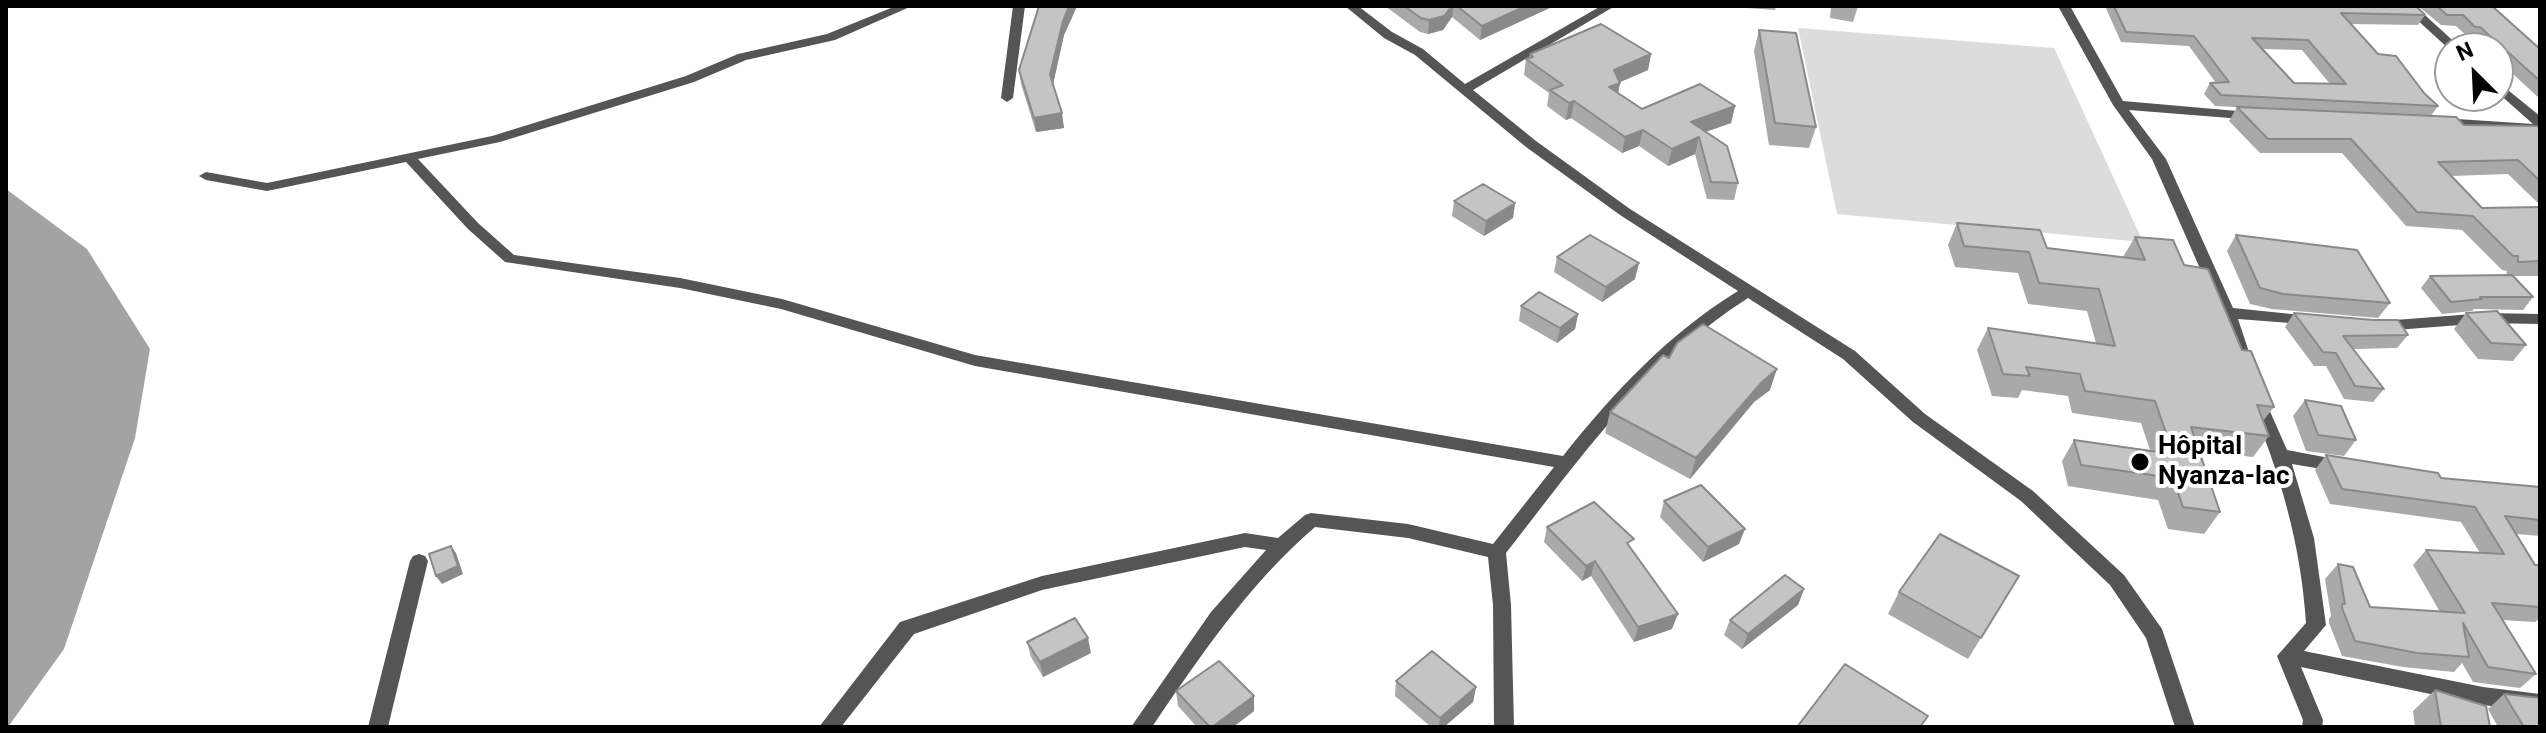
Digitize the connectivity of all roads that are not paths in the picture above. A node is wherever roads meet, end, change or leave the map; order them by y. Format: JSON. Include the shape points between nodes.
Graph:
{"nodes":[{"id":1,"x":906,"y":6,"type":"edge"},
{"id":2,"x":1019,"y":6,"type":"edge"},
{"id":3,"x":1351,"y":6,"type":"edge"},
{"id":4,"x":1609,"y":6,"type":"edge"},
{"id":5,"x":2064,"y":6,"type":"edge"},
{"id":6,"x":2408,"y":6,"type":"edge"},
{"id":7,"x":2437,"y":32,"type":"edge"},
{"id":8,"x":1463,"y":90,"type":"junction"},
{"id":9,"x":1007,"y":98,"type":"dead end"},
{"id":10,"x":2514,"y":101,"type":"edge"},
{"id":11,"x":2119,"y":105,"type":"junction"},
{"id":12,"x":2275,"y":116,"type":"edge"},
{"id":13,"x":2432,"y":122,"type":"edge"},
{"id":14,"x":2540,"y":126,"type":"edge"},
{"id":15,"x":409,"y":157,"type":"junction"},
{"id":16,"x":206,"y":176,"type":"dead end"},
{"id":17,"x":1748,"y":291,"type":"junction"},
{"id":18,"x":2227,"y":313,"type":"junction"},
{"id":19,"x":2540,"y":319,"type":"edge"},
{"id":20,"x":2333,"y":323,"type":"edge"},
{"id":21,"x":2363,"y":326,"type":"edge"},
{"id":22,"x":2282,"y":456,"type":"junction"},
{"id":23,"x":1569,"y":463,"type":"junction"},
{"id":24,"x":2358,"y":469,"type":"edge"},
{"id":25,"x":1279,"y":545,"type":"junction"},
{"id":26,"x":1497,"y":552,"type":"junction"},
{"id":27,"x":419,"y":561,"type":"dead end"},
{"id":28,"x":2287,"y":656,"type":"junction"},
{"id":29,"x":2540,"y":703,"type":"edge"},
{"id":30,"x":378,"y":727,"type":"edge"},
{"id":31,"x":829,"y":727,"type":"edge"},
{"id":32,"x":1141,"y":727,"type":"edge"},
{"id":33,"x":1504,"y":727,"type":"edge"},
{"id":34,"x":2185,"y":727,"type":"edge"},
{"id":35,"x":2312,"y":727,"type":"edge"}],
"edges":[{"from":1,"to":15,"type":"street","via":[[831,37],[742,57],[690,79],[495,139]]},
{"from":2,"to":9,"type":"street"},
{"from":3,"to":8,"type":"street"},
{"from":4,"to":8,"type":"street"},
{"from":5,"to":11,"type":"street"},
{"from":6,"to":7,"type":"street"},
{"from":8,"to":17,"type":"street","via":[[1625,212]]},
{"from":10,"to":14,"type":"street"},
{"from":11,"to":12,"type":"street"},
{"from":11,"to":18,"type":"street","via":[[2159,159]]},
{"from":13,"to":14,"type":"street"},
{"from":15,"to":16,"type":"street","via":[[267,187]]},
{"from":15,"to":23,"type":"street","via":[[510,259],[767,301],[975,360]]},
{"from":17,"to":23,"type":"street","via":[[1714,310],[1652,364]]},
{"from":17,"to":34,"type":"street","via":[[1849,355],[1919,418],[2027,496],[2117,580],[2155,635]]},
{"from":18,"to":20,"type":"street"},
{"from":18,"to":22,"type":"street"},
{"from":19,"to":21,"type":"street"},
{"from":22,"to":24,"type":"street"},
{"from":22,"to":28,"type":"street","via":[[2307,548],[2316,625]]},
{"from":23,"to":26,"type":"street"},
{"from":25,"to":26,"type":"street","via":[[1311,520],[1408,531]]},
{"from":25,"to":31,"type":"street","via":[[1245,540],[1042,583],[907,628]]},
{"from":25,"to":32,"type":"street","via":[[1218,614]]},
{"from":26,"to":33,"type":"street"},
{"from":27,"to":30,"type":"street"},
{"from":28,"to":29,"type":"street"},
{"from":28,"to":35,"type":"street"}]}
